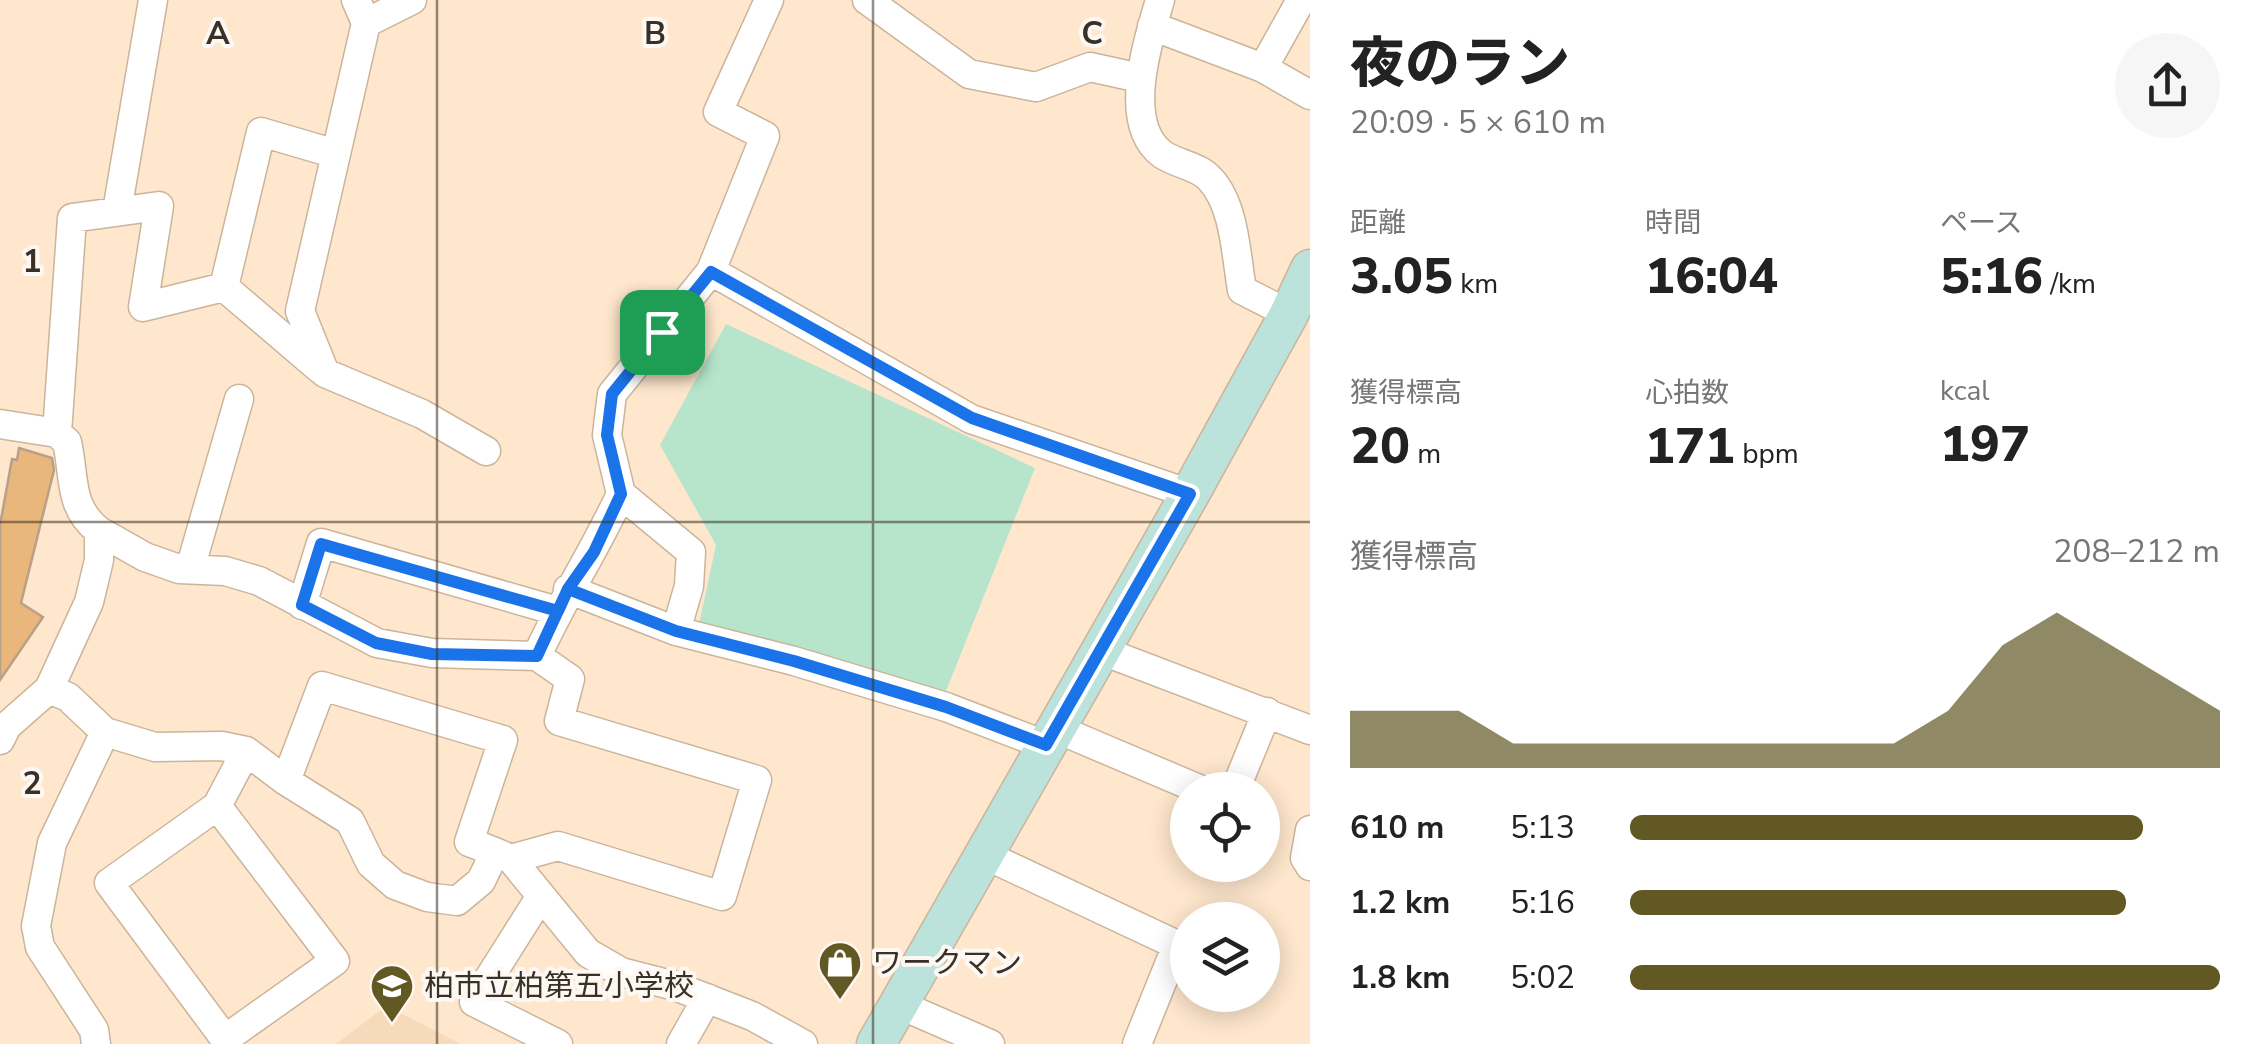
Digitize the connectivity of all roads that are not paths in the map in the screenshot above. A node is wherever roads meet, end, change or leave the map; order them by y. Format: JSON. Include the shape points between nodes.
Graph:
{"nodes":[{"id":1,"x":153,"y":0,"type":"edge"},
{"id":2,"x":412,"y":0,"type":"edge"},
{"id":3,"x":769,"y":0,"type":"edge"},
{"id":4,"x":867,"y":0,"type":"edge"},
{"id":5,"x":1301,"y":0,"type":"edge"},
{"id":6,"x":361,"y":11,"type":"edge"},
{"id":7,"x":1156,"y":13,"type":"edge"},
{"id":8,"x":1264,"y":68,"type":"junction"},
{"id":9,"x":1140,"y":78,"type":"junction"},
{"id":10,"x":1310,"y":94,"type":"edge"},
{"id":11,"x":336,"y":154,"type":"junction"},
{"id":12,"x":117,"y":211,"type":"junction"},
{"id":13,"x":711,"y":272,"type":"junction"},
{"id":14,"x":1309,"y":272,"type":"edge"},
{"id":15,"x":224,"y":287,"type":"junction"},
{"id":16,"x":1290,"y":314,"type":"junction"},
{"id":17,"x":325,"y":373,"type":"junction"},
{"id":18,"x":239,"y":399,"type":"dead end"},
{"id":19,"x":0,"y":424,"type":"edge"},
{"id":20,"x":56,"y":434,"type":"junction"},
{"id":21,"x":486,"y":450,"type":"dead end"},
{"id":22,"x":621,"y":494,"type":"junction"},
{"id":23,"x":1190,"y":494,"type":"junction"},
{"id":24,"x":98,"y":531,"type":"junction"},
{"id":25,"x":190,"y":570,"type":"junction"},
{"id":26,"x":563,"y":600,"type":"junction"},
{"id":27,"x":302,"y":605,"type":"junction"},
{"id":28,"x":676,"y":631,"type":"junction"},
{"id":29,"x":1100,"y":650,"type":"junction"},
{"id":30,"x":537,"y":656,"type":"junction"},
{"id":31,"x":49,"y":689,"type":"junction"},
{"id":32,"x":1267,"y":712,"type":"junction"},
{"id":33,"x":1310,"y":730,"type":"edge"},
{"id":34,"x":105,"y":732,"type":"junction"},
{"id":35,"x":1050,"y":736,"type":"junction"},
{"id":36,"x":0,"y":740,"type":"edge"},
{"id":37,"x":246,"y":751,"type":"junction"},
{"id":38,"x":1242,"y":772,"type":"edge"},
{"id":39,"x":1170,"y":779,"type":"edge"},
{"id":40,"x":286,"y":782,"type":"junction"},
{"id":41,"x":216,"y":806,"type":"junction"},
{"id":42,"x":1310,"y":830,"type":"edge"},
{"id":43,"x":983,"y":854,"type":"junction"},
{"id":44,"x":503,"y":856,"type":"junction"},
{"id":45,"x":1310,"y":866,"type":"edge"},
{"id":46,"x":541,"y":896,"type":"junction"},
{"id":47,"x":707,"y":998,"type":"junction"},
{"id":48,"x":898,"y":1004,"type":"junction"},
{"id":49,"x":96,"y":1044,"type":"edge"},
{"id":50,"x":558,"y":1044,"type":"edge"},
{"id":51,"x":681,"y":1044,"type":"edge"},
{"id":52,"x":803,"y":1044,"type":"edge"},
{"id":53,"x":876,"y":1044,"type":"edge"},
{"id":54,"x":990,"y":1044,"type":"edge"},
{"id":55,"x":1137,"y":1044,"type":"edge"}],
"edges":[{"from":1,"to":12,"type":"street"},
{"from":2,"to":6,"type":"street"},
{"from":3,"to":13,"type":"street","via":[[718,112],[765,136]]},
{"from":4,"to":9,"type":"street","via":[[969,74],[1036,87],[1090,67]]},
{"from":5,"to":8,"type":"street"},
{"from":6,"to":11,"type":"street"},
{"from":7,"to":8,"type":"street"},
{"from":7,"to":9,"type":"street"},
{"from":8,"to":10,"type":"street"},
{"from":9,"to":16,"type":"street","via":[[1145,136],[1163,154],[1210,177],[1225,205],[1242,290]]},
{"from":11,"to":15,"type":"street","via":[[261,132]]},
{"from":11,"to":17,"type":"street","via":[[300,312]]},
{"from":12,"to":15,"type":"street","via":[[159,206],[143,307]]},
{"from":12,"to":20,"type":"street","via":[[72,218]]},
{"from":13,"to":22,"type":"street","via":[[612,394],[607,435]]},
{"from":13,"to":23,"type":"street","via":[[972,418]]},
{"from":14,"to":16,"type":"street"},
{"from":15,"to":17,"type":"street"},
{"from":16,"to":23,"type":"street"},
{"from":17,"to":21,"type":"street"},
{"from":18,"to":25,"type":"street"},
{"from":19,"to":20,"type":"street"},
{"from":20,"to":24,"type":"street","via":[[67,442],[77,507]]},
{"from":22,"to":26,"type":"street"},
{"from":22,"to":28,"type":"street","via":[[691,552]]},
{"from":23,"to":29,"type":"street"},
{"from":24,"to":25,"type":"street","via":[[145,557]]},
{"from":24,"to":31,"type":"street","via":[[89,602]]},
{"from":25,"to":27,"type":"street","via":[[259,580]]},
{"from":26,"to":27,"type":"street","via":[[321,544]]},
{"from":26,"to":28,"type":"street"},
{"from":26,"to":30,"type":"street"},
{"from":27,"to":30,"type":"street","via":[[376,643],[432,654]]},
{"from":28,"to":35,"type":"street"},
{"from":29,"to":32,"type":"street"},
{"from":29,"to":35,"type":"street"},
{"from":30,"to":44,"type":"street","via":[[570,679],[559,721],[757,780],[722,896],[558,846]]},
{"from":31,"to":34,"type":"street","via":[[86,711]]},
{"from":31,"to":36,"type":"street"},
{"from":32,"to":33,"type":"street"},
{"from":32,"to":38,"type":"street"},
{"from":34,"to":37,"type":"street","via":[[155,747]]},
{"from":34,"to":49,"type":"street","via":[[52,843],[36,926],[40,947],[94,1030]]},
{"from":35,"to":39,"type":"street"},
{"from":35,"to":43,"type":"street"},
{"from":37,"to":40,"type":"street"},
{"from":37,"to":41,"type":"street"},
{"from":40,"to":44,"type":"street","via":[[350,821],[371,864],[394,885],[427,897],[458,901]]},
{"from":40,"to":44,"type":"street","via":[[322,686],[502,740],[469,842]]},
{"from":41,"to":41,"type":"street","via":[[109,883],[225,1040],[335,961]]},
{"from":42,"to":45,"type":"street"},
{"from":43,"to":48,"type":"street"},
{"from":43,"to":55,"type":"street","via":[[1177,945]]},
{"from":44,"to":46,"type":"street"},
{"from":46,"to":47,"type":"street","via":[[588,953],[621,972]]},
{"from":46,"to":50,"type":"street","via":[[474,1002]]},
{"from":47,"to":51,"type":"street"},
{"from":47,"to":52,"type":"street"},
{"from":48,"to":53,"type":"street"},
{"from":48,"to":54,"type":"street"}]}
